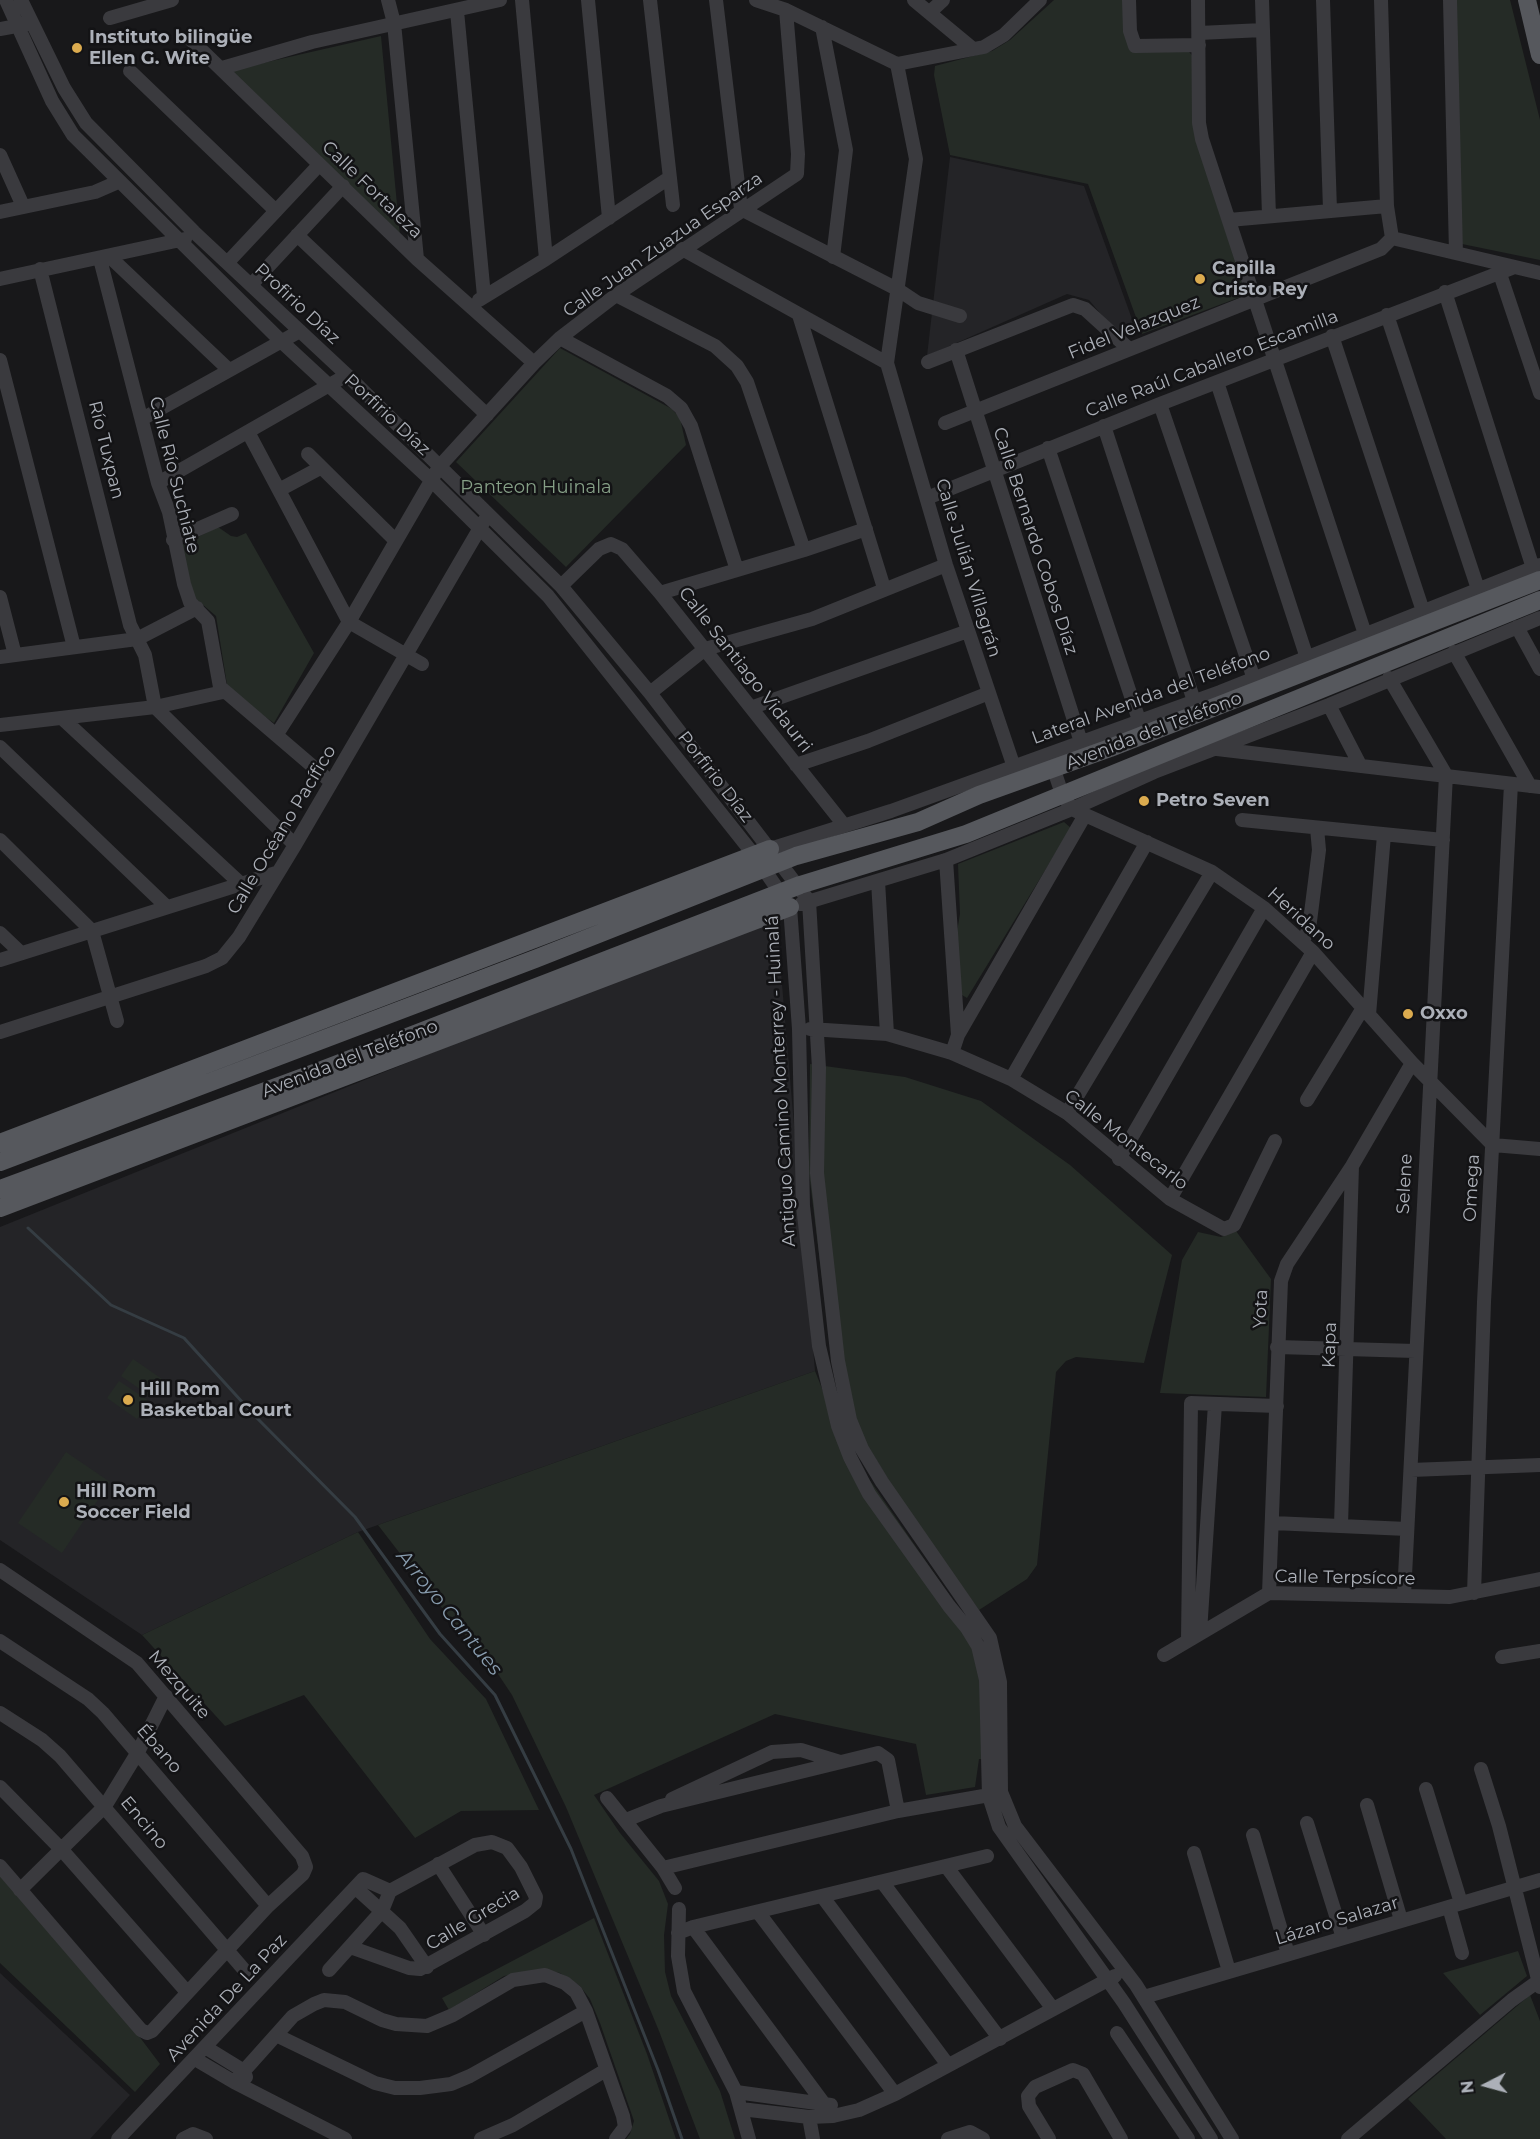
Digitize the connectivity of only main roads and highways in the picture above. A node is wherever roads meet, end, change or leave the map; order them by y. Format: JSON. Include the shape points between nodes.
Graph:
{"nodes":[{"id":1,"x":1527,"y":0,"type":"edge"},
{"id":2,"x":1537,"y":31,"type":"edge"},
{"id":3,"x":1540,"y":55,"type":"edge"},
{"id":4,"x":1538,"y":571,"type":"edge"},
{"id":5,"x":1540,"y":600,"type":"edge"},
{"id":6,"x":785,"y":900,"type":"junction"},
{"id":7,"x":497,"y":965,"type":"junction"},
{"id":8,"x":582,"y":978,"type":"junction"},
{"id":9,"x":99,"y":1122,"type":"junction"},
{"id":10,"x":4,"y":1151,"type":"edge"},
{"id":11,"x":117,"y":1154,"type":"junction"},
{"id":12,"x":0,"y":1189,"type":"edge"},
{"id":13,"x":0,"y":1208,"type":"edge"}],
"edges":[{"from":1,"to":2,"type":"main road"},
{"from":2,"to":3,"type":"main road"},
{"from":4,"to":7,"type":"main road","name":"Avenida del Teléfono","via":[[1054,770],[1016,773],[896,830],[767,859]]},
{"from":5,"to":6,"type":"main road","name":"Avenida del Teléfono","via":[[1073,806],[933,845]]},
{"from":6,"to":8,"type":"main road"},
{"from":6,"to":8,"type":"main road","name":"Avenida del Teléfono","via":[[699,923]]},
{"from":7,"to":9,"type":"main road"},
{"from":7,"to":10,"type":"main road"},
{"from":8,"to":11,"type":"main road","name":"Avenida del Teléfono","via":[[317,1072]]},
{"from":9,"to":10,"type":"main road"},
{"from":9,"to":11,"type":"main road"},
{"from":11,"to":12,"type":"main road","name":"Avenida del Teléfono"},
{"from":11,"to":13,"type":"main road"}]}
